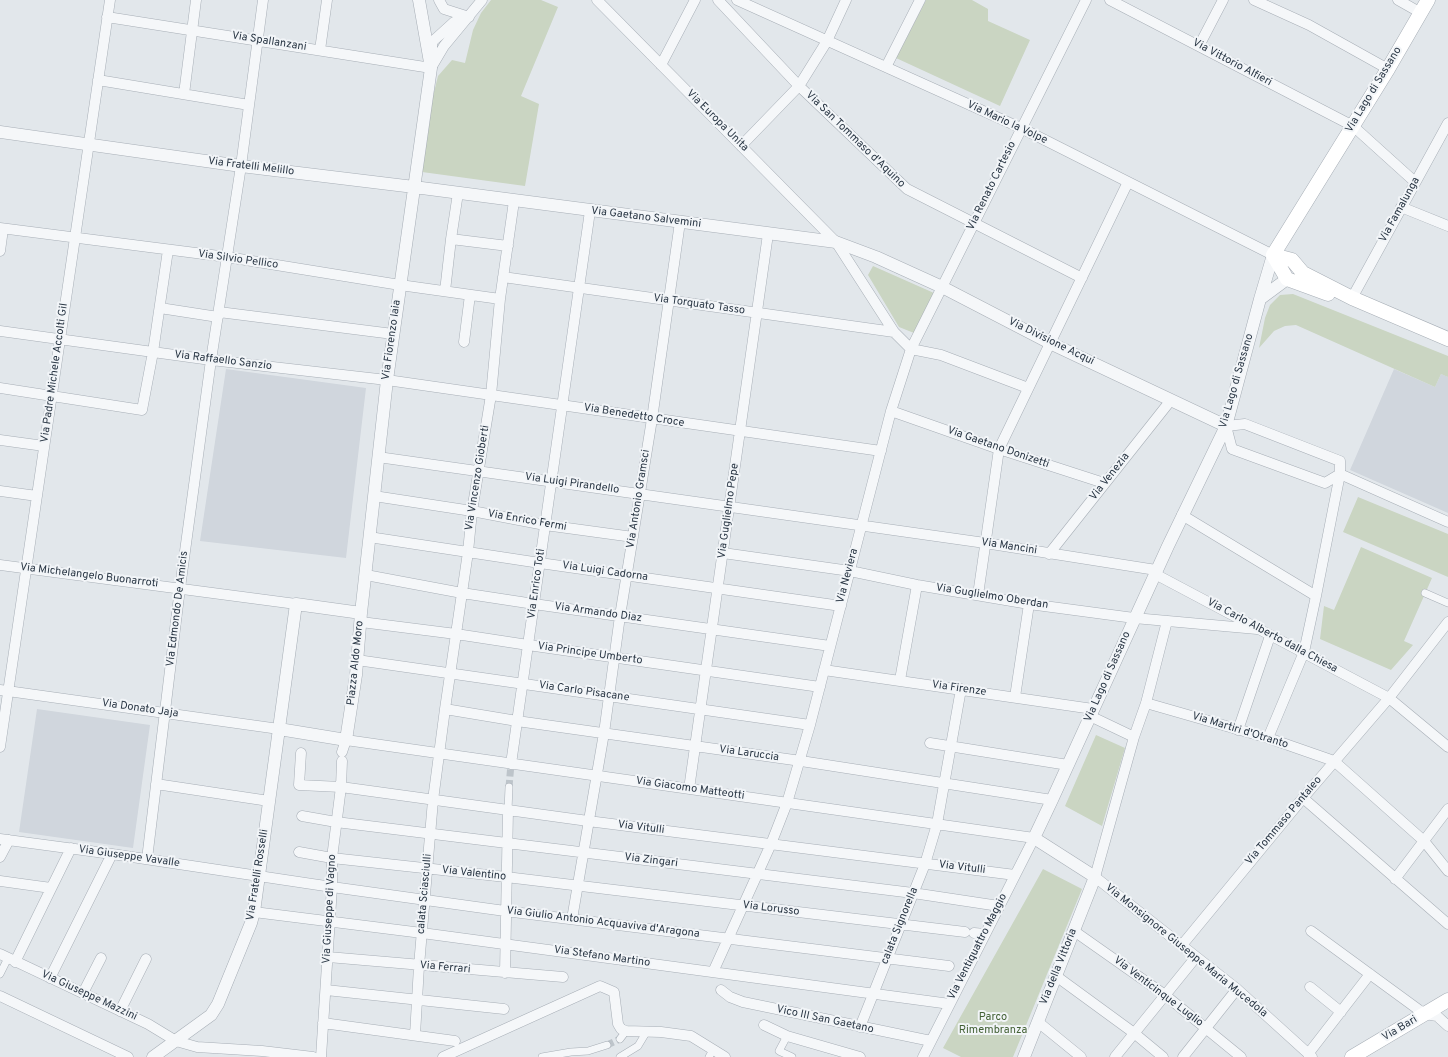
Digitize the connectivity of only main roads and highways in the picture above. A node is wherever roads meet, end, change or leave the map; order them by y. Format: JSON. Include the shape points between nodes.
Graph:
{"nodes":[{"id":1,"x":1428,"y":0,"type":"edge"},
{"id":2,"x":1273,"y":255,"type":"junction"},
{"id":3,"x":1352,"y":298,"type":"junction"},
{"id":4,"x":1448,"y":339,"type":"edge"},
{"id":5,"x":1448,"y":1000,"type":"edge"},
{"id":6,"x":1352,"y":1057,"type":"edge"}],
"edges":[{"from":1,"to":2,"type":"main road","name":"Via Lago di Sassano"},
{"from":2,"to":3,"type":"main road","via":[[1292,260],[1303,273]]},
{"from":2,"to":3,"type":"main road","via":[[1287,279],[1343,300]]},
{"from":3,"to":4,"type":"main road"},
{"from":5,"to":6,"type":"main road","name":"Via Bari"}]}
